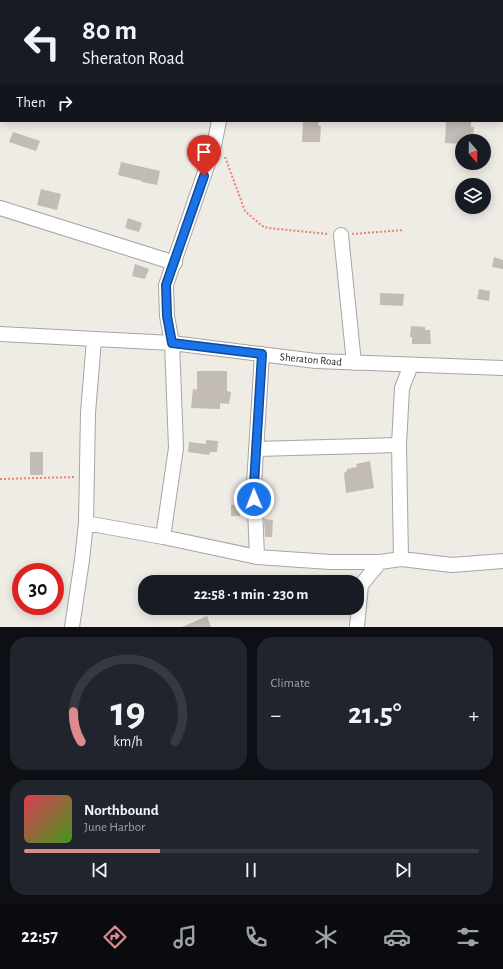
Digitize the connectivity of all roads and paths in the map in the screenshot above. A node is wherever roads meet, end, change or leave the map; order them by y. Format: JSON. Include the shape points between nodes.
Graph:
{"nodes":[{"id":1,"x":219,"y":122,"type":"edge"},
{"id":2,"x":214,"y":146,"type":"junction"},
{"id":3,"x":0,"y":208,"type":"edge"},
{"id":4,"x":404,"y":230,"type":"dead end"},
{"id":5,"x":341,"y":235,"type":"junction"},
{"id":6,"x":175,"y":263,"type":"junction"},
{"id":7,"x":0,"y":334,"type":"edge"},
{"id":8,"x":94,"y":340,"type":"junction"},
{"id":9,"x":172,"y":343,"type":"junction"},
{"id":10,"x":262,"y":354,"type":"junction"},
{"id":11,"x":354,"y":363,"type":"junction"},
{"id":12,"x":411,"y":365,"type":"junction"},
{"id":13,"x":503,"y":368,"type":"edge"},
{"id":14,"x":399,"y":445,"type":"junction"},
{"id":15,"x":256,"y":449,"type":"junction"},
{"id":16,"x":87,"y":476,"type":"junction"},
{"id":17,"x":0,"y":479,"type":"edge"},
{"id":18,"x":86,"y":523,"type":"junction"},
{"id":19,"x":163,"y":537,"type":"junction"},
{"id":20,"x":257,"y":557,"type":"junction"},
{"id":21,"x":401,"y":559,"type":"junction"},
{"id":22,"x":503,"y":561,"type":"edge"},
{"id":23,"x":380,"y":562,"type":"junction"},
{"id":24,"x":72,"y":627,"type":"edge"},
{"id":25,"x":357,"y":627,"type":"edge"}],
"edges":[{"from":1,"to":2,"type":"street"},
{"from":2,"to":5,"type":"path","via":[[223,153],[245,211],[262,226]]},
{"from":2,"to":6,"type":"street"},
{"from":3,"to":6,"type":"street"},
{"from":4,"to":5,"type":"path"},
{"from":5,"to":11,"type":"street"},
{"from":6,"to":9,"type":"street","via":[[166,285],[167,316]]},
{"from":7,"to":8,"type":"street","name":"Sheraton Road"},
{"from":8,"to":9,"type":"street","name":"Sheraton Road"},
{"from":8,"to":16,"type":"street","via":[[88,413]]},
{"from":9,"to":10,"type":"street","name":"Sheraton Road"},
{"from":9,"to":19,"type":"street","via":[[176,448]]},
{"from":10,"to":11,"type":"street","name":"Sheraton Road"},
{"from":10,"to":15,"type":"street"},
{"from":11,"to":12,"type":"street","name":"Sheraton Road"},
{"from":12,"to":13,"type":"street","name":"Sheraton Road"},
{"from":12,"to":14,"type":"street","via":[[402,388]]},
{"from":14,"to":15,"type":"street"},
{"from":14,"to":21,"type":"street"},
{"from":15,"to":20,"type":"street","via":[[254,484]]},
{"from":16,"to":17,"type":"path"},
{"from":16,"to":18,"type":"street"},
{"from":18,"to":19,"type":"street"},
{"from":18,"to":24,"type":"street"},
{"from":19,"to":20,"type":"street"},
{"from":20,"to":23,"type":"street","via":[[330,562]]},
{"from":21,"to":22,"type":"street","via":[[452,565]]},
{"from":21,"to":23,"type":"street"},
{"from":23,"to":25,"type":"street","via":[[361,585]]}]}
